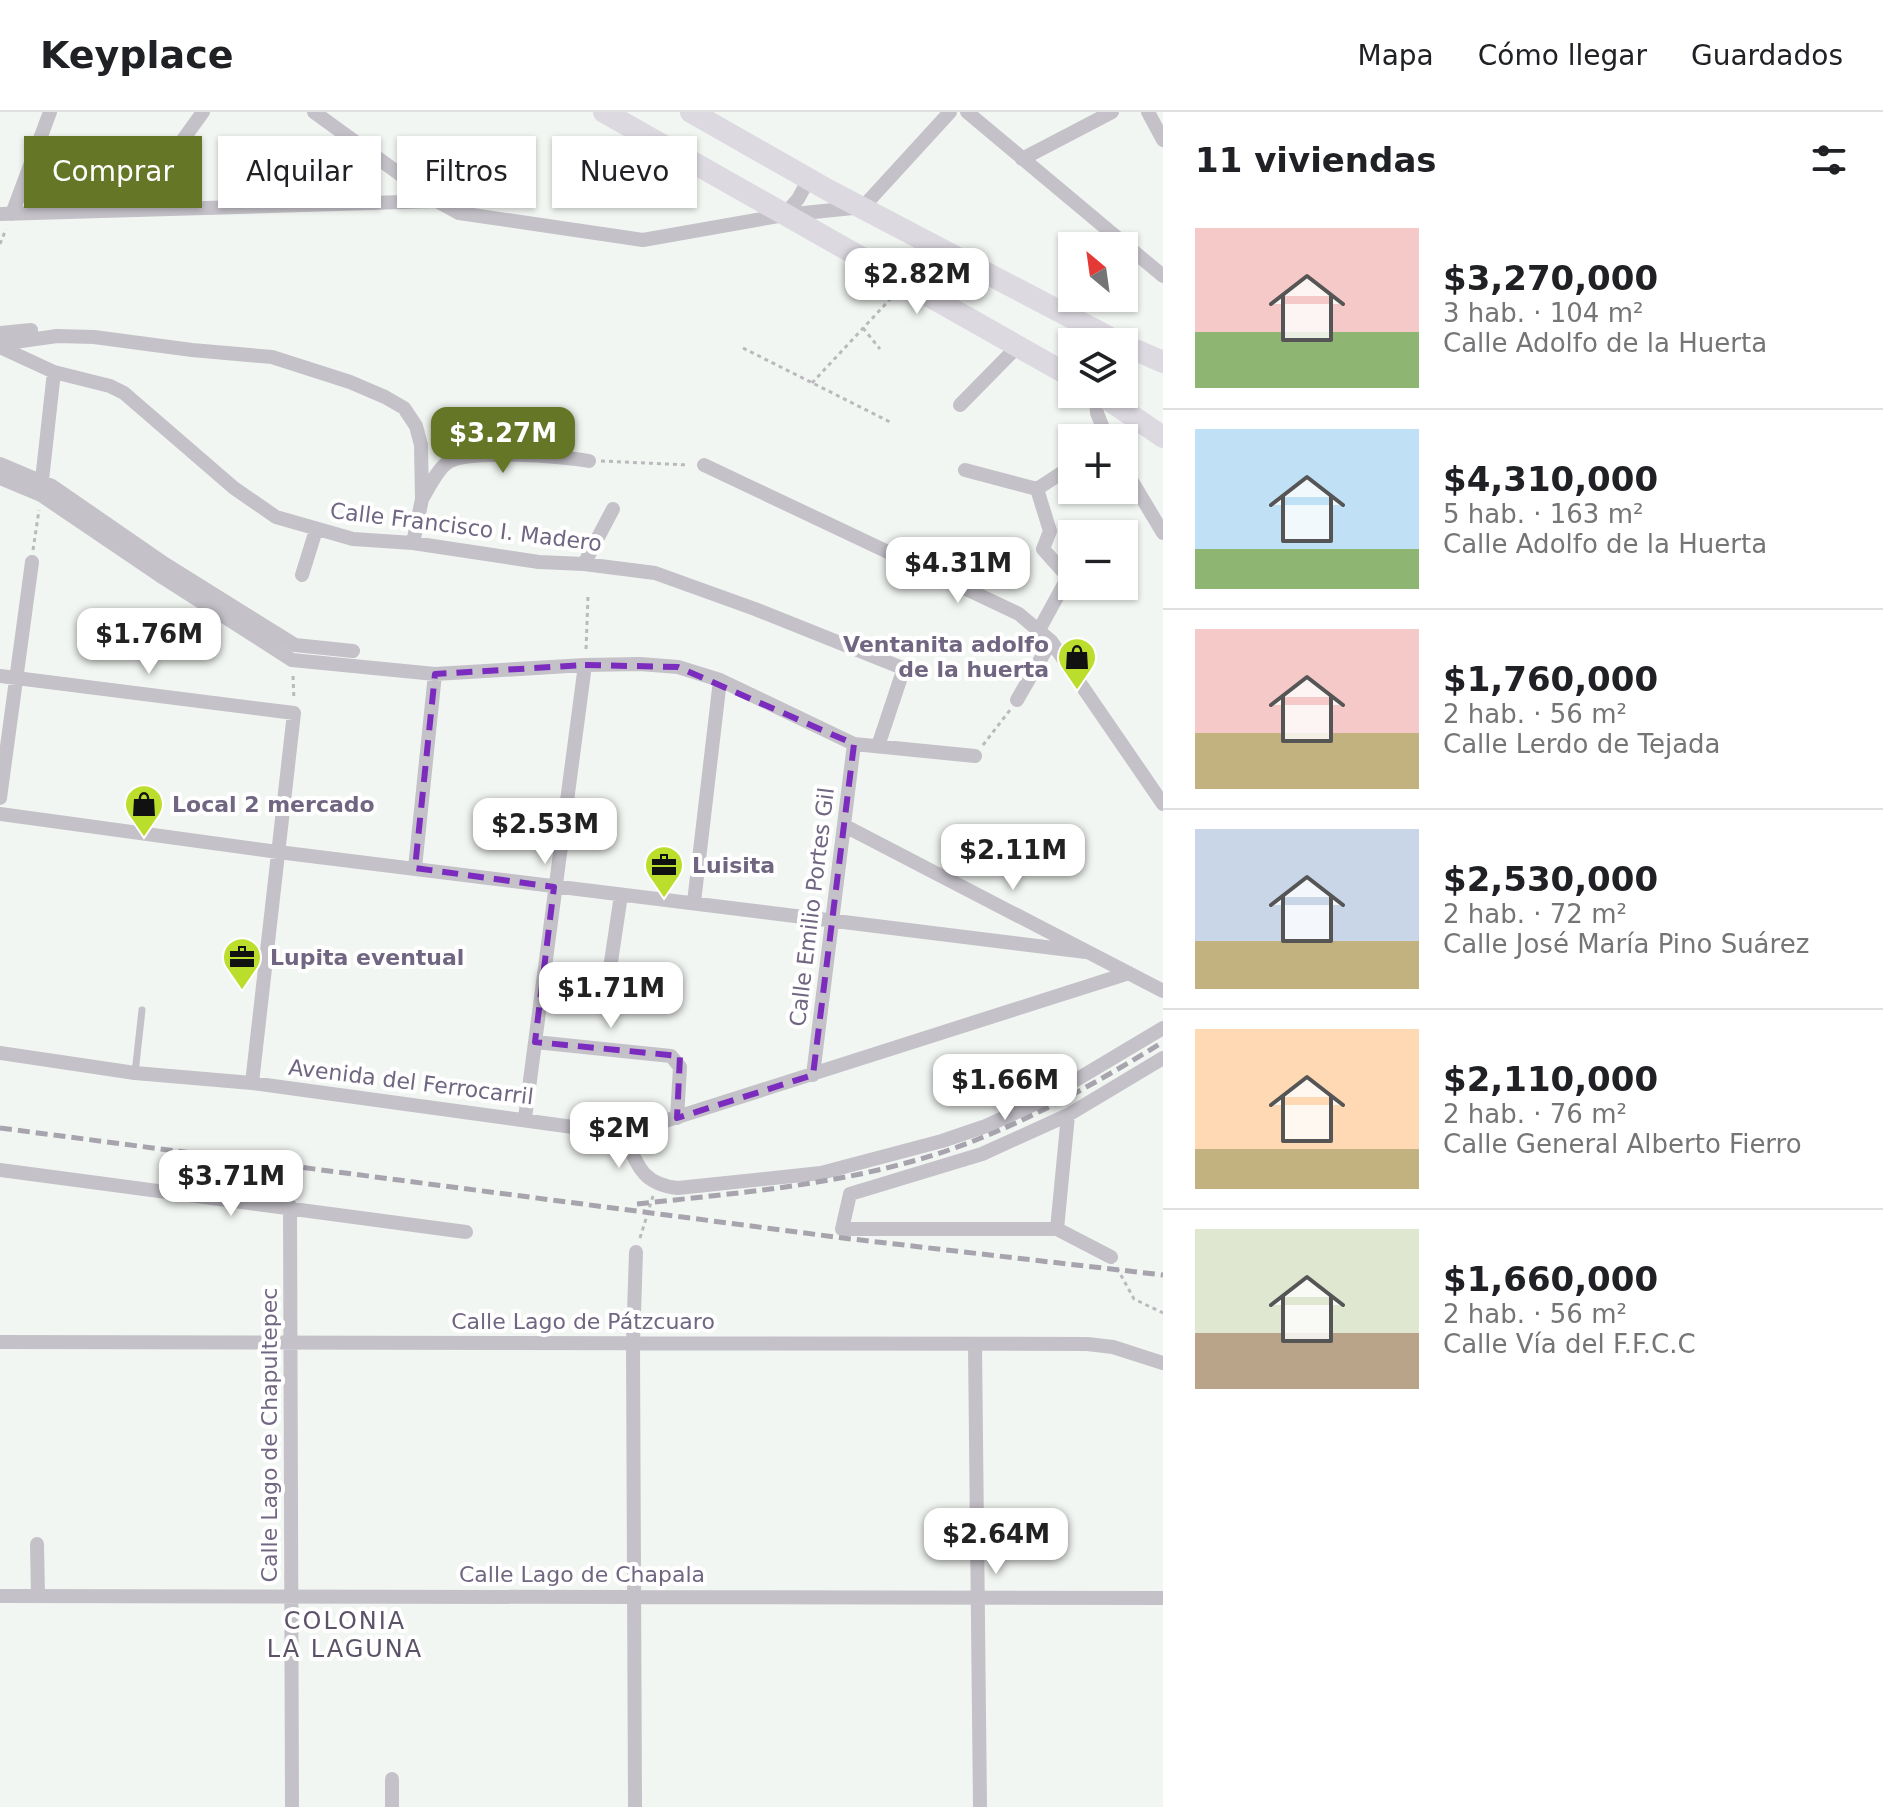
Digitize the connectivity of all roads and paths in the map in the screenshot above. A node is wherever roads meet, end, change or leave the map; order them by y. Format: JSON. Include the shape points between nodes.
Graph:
{"nodes":[{"id":1,"x":50,"y":112,"type":"edge"},
{"id":2,"x":203,"y":112,"type":"edge"},
{"id":3,"x":314,"y":112,"type":"edge"},
{"id":4,"x":604,"y":112,"type":"edge"},
{"id":5,"x":691,"y":112,"type":"edge"},
{"id":6,"x":950,"y":112,"type":"edge"},
{"id":7,"x":967,"y":112,"type":"edge"},
{"id":8,"x":1112,"y":112,"type":"edge"},
{"id":9,"x":1148,"y":112,"type":"edge"},
{"id":10,"x":1163,"y":140,"type":"edge"},
{"id":11,"x":1022,"y":159,"type":"junction"},
{"id":12,"x":397,"y":172,"type":"edge"},
{"id":13,"x":809,"y":179,"type":"junction"},
{"id":14,"x":397,"y":202,"type":"edge"},
{"id":15,"x":863,"y":207,"type":"junction"},
{"id":16,"x":450,"y":208,"type":"edge"},
{"id":17,"x":133,"y":209,"type":"junction"},
{"id":18,"x":6,"y":214,"type":"edge"},
{"id":19,"x":784,"y":215,"type":"junction"},
{"id":20,"x":1163,"y":276,"type":"edge"},
{"id":21,"x":905,"y":283,"type":"junction"},
{"id":22,"x":863,"y":328,"type":"junction"},
{"id":23,"x":1092,"y":328,"type":"edge"},
{"id":24,"x":0,"y":333,"type":"edge"},
{"id":25,"x":169,"y":340,"type":"dead end"},
{"id":26,"x":0,"y":345,"type":"edge"},
{"id":27,"x":1018,"y":346,"type":"junction"},
{"id":28,"x":743,"y":348,"type":"dead end"},
{"id":29,"x":880,"y":349,"type":"dead end"},
{"id":30,"x":1138,"y":351,"type":"edge"},
{"id":31,"x":1163,"y":362,"type":"edge"},
{"id":32,"x":1058,"y":369,"type":"edge"},
{"id":33,"x":54,"y":372,"type":"junction"},
{"id":34,"x":812,"y":383,"type":"junction"},
{"id":35,"x":960,"y":405,"type":"dead end"},
{"id":36,"x":1119,"y":408,"type":"edge"},
{"id":37,"x":892,"y":423,"type":"dead end"},
{"id":38,"x":1163,"y":437,"type":"edge"},
{"id":39,"x":589,"y":461,"type":"joint"},
{"id":40,"x":0,"y":464,"type":"edge"},
{"id":41,"x":704,"y":465,"type":"joint"},
{"id":42,"x":965,"y":470,"type":"dead end"},
{"id":43,"x":1058,"y":475,"type":"edge"},
{"id":44,"x":0,"y":478,"type":"edge"},
{"id":45,"x":41,"y":488,"type":"junction"},
{"id":46,"x":1037,"y":489,"type":"junction"},
{"id":47,"x":1138,"y":491,"type":"edge"},
{"id":48,"x":422,"y":499,"type":"junction"},
{"id":49,"x":613,"y":509,"type":"dead end"},
{"id":50,"x":316,"y":530,"type":"junction"},
{"id":51,"x":1163,"y":533,"type":"edge"},
{"id":52,"x":413,"y":543,"type":"junction"},
{"id":53,"x":32,"y":562,"type":"joint"},
{"id":54,"x":584,"y":564,"type":"junction"},
{"id":55,"x":302,"y":575,"type":"dead end"},
{"id":56,"x":588,"y":597,"type":"dead end"},
{"id":57,"x":1039,"y":630,"type":"junction"},
{"id":58,"x":1051,"y":641,"type":"junction"},
{"id":59,"x":353,"y":651,"type":"dead end"},
{"id":60,"x":292,"y":660,"type":"junction"},
{"id":61,"x":585,"y":665,"type":"junction"},
{"id":62,"x":435,"y":674,"type":"junction"},
{"id":63,"x":8,"y":677,"type":"edge"},
{"id":64,"x":720,"y":680,"type":"junction"},
{"id":65,"x":1017,"y":700,"type":"joint"},
{"id":66,"x":294,"y":713,"type":"junction"},
{"id":67,"x":854,"y":744,"type":"junction"},
{"id":68,"x":878,"y":746,"type":"junction"},
{"id":69,"x":975,"y":756,"type":"joint"},
{"id":70,"x":0,"y":798,"type":"edge"},
{"id":71,"x":1163,"y":804,"type":"edge"},
{"id":72,"x":0,"y":814,"type":"edge"},
{"id":73,"x":845,"y":826,"type":"junction"},
{"id":74,"x":278,"y":852,"type":"junction"},
{"id":75,"x":415,"y":868,"type":"junction"},
{"id":76,"x":554,"y":887,"type":"junction"},
{"id":77,"x":621,"y":895,"type":"junction"},
{"id":78,"x":694,"y":902,"type":"junction"},
{"id":79,"x":831,"y":920,"type":"junction"},
{"id":80,"x":1086,"y":952,"type":"junction"},
{"id":81,"x":1129,"y":973,"type":"junction"},
{"id":82,"x":609,"y":975,"type":"dead end"},
{"id":83,"x":1163,"y":991,"type":"edge"},
{"id":84,"x":142,"y":1010,"type":"dead end"},
{"id":85,"x":1163,"y":1028,"type":"edge"},
{"id":86,"x":535,"y":1042,"type":"junction"},
{"id":87,"x":0,"y":1053,"type":"edge"},
{"id":88,"x":1163,"y":1058,"type":"edge"},
{"id":89,"x":135,"y":1073,"type":"junction"},
{"id":90,"x":813,"y":1075,"type":"junction"},
{"id":91,"x":252,"y":1083,"type":"junction"},
{"id":92,"x":1068,"y":1115,"type":"junction"},
{"id":93,"x":525,"y":1118,"type":"junction"},
{"id":94,"x":677,"y":1118,"type":"junction"},
{"id":95,"x":624,"y":1134,"type":"junction"},
{"id":96,"x":0,"y":1170,"type":"edge"},
{"id":97,"x":657,"y":1185,"type":"junction"},
{"id":98,"x":290,"y":1206,"type":"junction"},
{"id":99,"x":1057,"y":1229,"type":"junction"},
{"id":100,"x":466,"y":1232,"type":"dead end"},
{"id":101,"x":636,"y":1252,"type":"joint"},
{"id":102,"x":1111,"y":1257,"type":"joint"},
{"id":103,"x":1163,"y":1313,"type":"edge"},
{"id":104,"x":0,"y":1342,"type":"edge"},
{"id":105,"x":633,"y":1343,"type":"junction"},
{"id":106,"x":291,"y":1344,"type":"junction"},
{"id":107,"x":975,"y":1346,"type":"junction"},
{"id":108,"x":1163,"y":1363,"type":"edge"},
{"id":109,"x":37,"y":1544,"type":"dead end"},
{"id":110,"x":0,"y":1596,"type":"edge"},
{"id":111,"x":38,"y":1596,"type":"junction"},
{"id":112,"x":291,"y":1596,"type":"junction"},
{"id":113,"x":634,"y":1596,"type":"junction"},
{"id":114,"x":977,"y":1597,"type":"junction"},
{"id":115,"x":1163,"y":1598,"type":"edge"},
{"id":116,"x":392,"y":1779,"type":"dead end"},
{"id":117,"x":292,"y":1807,"type":"edge"},
{"id":118,"x":392,"y":1807,"type":"edge"},
{"id":119,"x":635,"y":1807,"type":"edge"},
{"id":120,"x":980,"y":1807,"type":"edge"}],
"edges":[{"from":1,"to":18,"type":"street"},
{"from":2,"to":17,"type":"street"},
{"from":3,"to":12,"type":"street"},
{"from":4,"to":19,"type":"main road"},
{"from":5,"to":13,"type":"main road"},
{"from":6,"to":15,"type":"street"},
{"from":7,"to":11,"type":"street"},
{"from":8,"to":11,"type":"street"},
{"from":9,"to":10,"type":"street"},
{"from":11,"to":20,"type":"street"},
{"from":13,"to":15,"type":"main road"},
{"from":13,"to":19,"type":"street"},
{"from":14,"to":17,"type":"street"},
{"from":15,"to":19,"type":"street"},
{"from":15,"to":23,"type":"main road"},
{"from":16,"to":19,"type":"street","via":[[643,240]]},
{"from":17,"to":18,"type":"street"},
{"from":19,"to":21,"type":"main road"},
{"from":21,"to":22,"type":"path"},
{"from":21,"to":27,"type":"main road"},
{"from":22,"to":29,"type":"path"},
{"from":22,"to":34,"type":"path"},
{"from":24,"to":25,"type":"street","via":[[54,329]]},
{"from":26,"to":33,"type":"street","name":"Calle Francisco I. Madero"},
{"from":26,"to":48,"type":"street","via":[[57,336],[94,337],[272,357],[350,382],[404,408],[416,426]]},
{"from":27,"to":32,"type":"main road"},
{"from":27,"to":35,"type":"street"},
{"from":28,"to":34,"type":"path"},
{"from":30,"to":31,"type":"main road"},
{"from":33,"to":45,"type":"street"},
{"from":33,"to":50,"type":"street","name":"Calle Francisco I. Madero","via":[[124,393],[254,504]]},
{"from":34,"to":37,"type":"path"},
{"from":36,"to":38,"type":"main road"},
{"from":39,"to":41,"type":"path"},
{"from":39,"to":48,"type":"street","via":[[458,457],[441,469]]},
{"from":40,"to":45,"type":"street"},
{"from":41,"to":57,"type":"street","via":[[1019,614]]},
{"from":42,"to":46,"type":"street"},
{"from":43,"to":46,"type":"street"},
{"from":44,"to":45,"type":"street"},
{"from":45,"to":53,"type":"path"},
{"from":45,"to":59,"type":"street","via":[[295,645]]},
{"from":45,"to":60,"type":"street","via":[[159,575]]},
{"from":46,"to":57,"type":"street","via":[[1050,531],[1043,549],[1068,577]]},
{"from":47,"to":51,"type":"street"},
{"from":48,"to":52,"type":"street"},
{"from":49,"to":54,"type":"street"},
{"from":50,"to":52,"type":"street","name":"Calle Francisco I. Madero","via":[[353,539]]},
{"from":50,"to":55,"type":"street"},
{"from":52,"to":54,"type":"street","name":"Calle Francisco I. Madero"},
{"from":53,"to":63,"type":"street"},
{"from":54,"to":68,"type":"street","name":"Calle Francisco I. Madero","via":[[655,573],[909,671]]},
{"from":56,"to":61,"type":"path"},
{"from":57,"to":58,"type":"street"},
{"from":58,"to":65,"type":"street"},
{"from":58,"to":71,"type":"street"},
{"from":60,"to":62,"type":"street"},
{"from":60,"to":66,"type":"path"},
{"from":61,"to":62,"type":"street"},
{"from":61,"to":64,"type":"street","via":[[678,667]]},
{"from":61,"to":76,"type":"street"},
{"from":62,"to":75,"type":"street"},
{"from":63,"to":66,"type":"street"},
{"from":63,"to":70,"type":"street"},
{"from":64,"to":67,"type":"street"},
{"from":64,"to":78,"type":"street"},
{"from":65,"to":69,"type":"path"},
{"from":66,"to":74,"type":"street"},
{"from":67,"to":68,"type":"street"},
{"from":67,"to":73,"type":"street","name":"Calle Emilio Portes Gil"},
{"from":68,"to":69,"type":"street"},
{"from":72,"to":74,"type":"street"},
{"from":73,"to":79,"type":"street","name":"Calle Emilio Portes Gil"},
{"from":73,"to":80,"type":"street"},
{"from":74,"to":75,"type":"street"},
{"from":74,"to":91,"type":"street"},
{"from":75,"to":76,"type":"street"},
{"from":76,"to":77,"type":"street"},
{"from":76,"to":86,"type":"street"},
{"from":77,"to":78,"type":"street"},
{"from":77,"to":82,"type":"street"},
{"from":78,"to":79,"type":"street"},
{"from":79,"to":80,"type":"street"},
{"from":79,"to":90,"type":"street","name":"Calle Emilio Portes Gil"},
{"from":80,"to":81,"type":"street"},
{"from":81,"to":83,"type":"street"},
{"from":81,"to":90,"type":"street","name":"Avenida del Ferrocarril"},
{"from":84,"to":89,"type":"lane"},
{"from":85,"to":97,"type":"street","via":[[1039,1102],[942,1141],[821,1173],[678,1188]]},
{"from":86,"to":93,"type":"street"},
{"from":86,"to":94,"type":"street","via":[[671,1056],[680,1067]]},
{"from":87,"to":89,"type":"street","name":"Avenida del Ferrocarril"},
{"from":88,"to":92,"type":"street"},
{"from":89,"to":91,"type":"street","name":"Avenida del Ferrocarril"},
{"from":90,"to":94,"type":"street","name":"Avenida del Ferrocarril"},
{"from":91,"to":93,"type":"street","name":"Avenida del Ferrocarril"},
{"from":92,"to":99,"type":"street"},
{"from":92,"to":99,"type":"street","via":[[982,1154],[850,1194],[842,1229]]},
{"from":93,"to":95,"type":"street","name":"Avenida del Ferrocarril"},
{"from":94,"to":95,"type":"street","name":"Avenida del Ferrocarril"},
{"from":95,"to":97,"type":"street","via":[[644,1174]]},
{"from":96,"to":98,"type":"street"},
{"from":97,"to":101,"type":"path"},
{"from":98,"to":100,"type":"street"},
{"from":98,"to":106,"type":"street","name":"Calle Lago de Chapultepec"},
{"from":99,"to":102,"type":"street"},
{"from":101,"to":105,"type":"street"},
{"from":102,"to":103,"type":"path","via":[[1134,1299]]},
{"from":104,"to":106,"type":"street","name":"Calle Lago de Pátzcuaro"},
{"from":105,"to":106,"type":"street","name":"Calle Lago de Pátzcuaro"},
{"from":105,"to":107,"type":"street","name":"Calle Lago de Pátzcuaro"},
{"from":105,"to":113,"type":"street"},
{"from":106,"to":112,"type":"street","name":"Calle Lago de Chapultepec"},
{"from":107,"to":108,"type":"street","name":"Calle Lago de Pátzcuaro","via":[[1087,1344]]},
{"from":107,"to":114,"type":"street"},
{"from":109,"to":111,"type":"street"},
{"from":110,"to":111,"type":"street","name":"Calle Lago de Chapala"},
{"from":111,"to":112,"type":"street","name":"Calle Lago de Chapala"},
{"from":112,"to":113,"type":"street","name":"Calle Lago de Chapala"},
{"from":112,"to":117,"type":"street","name":"Calle Lago de Chapultepec"},
{"from":113,"to":114,"type":"street","name":"Calle Lago de Chapala"},
{"from":113,"to":119,"type":"street"},
{"from":114,"to":115,"type":"street","name":"Calle Lago de Chapala"},
{"from":114,"to":120,"type":"street"},
{"from":116,"to":118,"type":"street"}]}
